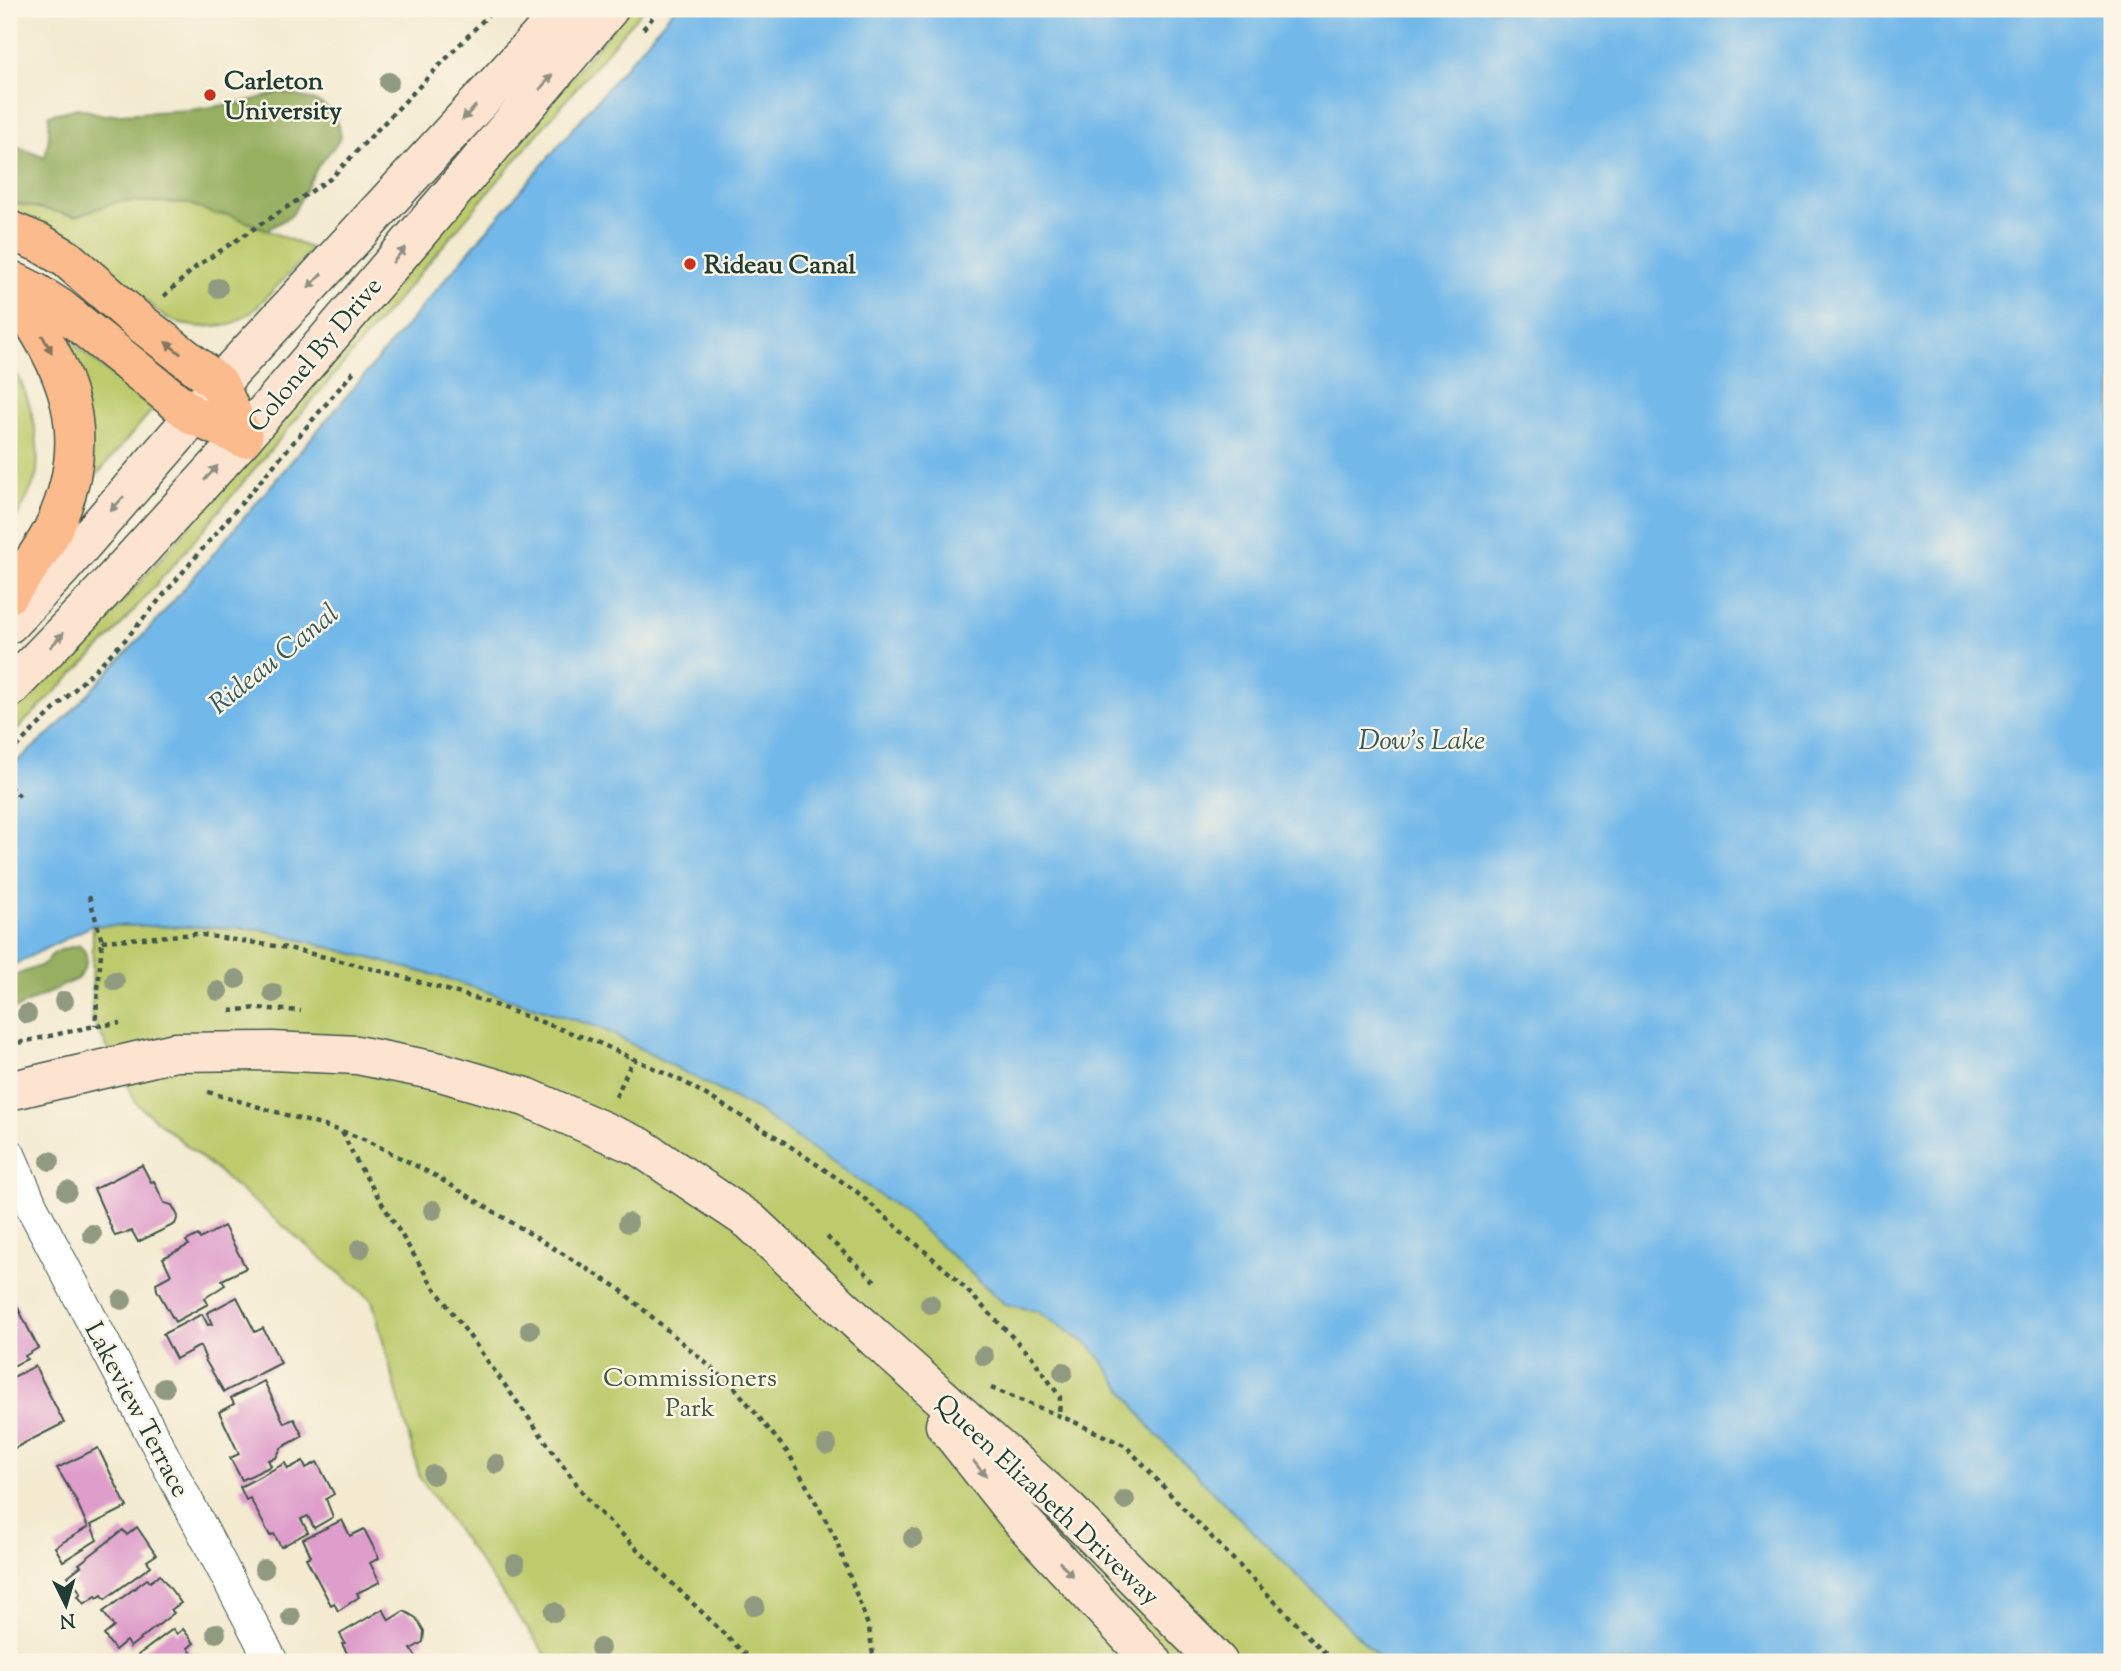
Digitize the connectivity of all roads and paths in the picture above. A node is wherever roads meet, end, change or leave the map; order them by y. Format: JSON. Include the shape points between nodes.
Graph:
{"nodes":[{"id":1,"x":494,"y":9,"type":"edge"},
{"id":2,"x":565,"y":9,"type":"edge"},
{"id":3,"x":609,"y":9,"type":"edge"},
{"id":4,"x":9,"y":230,"type":"edge"},
{"id":5,"x":9,"y":279,"type":"edge"},
{"id":6,"x":9,"y":287,"type":"edge"},
{"id":7,"x":137,"y":320,"type":"junction"},
{"id":8,"x":219,"y":384,"type":"junction"},
{"id":9,"x":194,"y":416,"type":"junction"},
{"id":10,"x":243,"y":438,"type":"junction"},
{"id":11,"x":9,"y":594,"type":"edge"},
{"id":12,"x":9,"y":624,"type":"edge"},
{"id":13,"x":9,"y":689,"type":"edge"},
{"id":14,"x":9,"y":786,"type":"edge"},
{"id":15,"x":23,"y":799,"type":"dead end"},
{"id":16,"x":89,"y":896,"type":"dead end"},
{"id":17,"x":95,"y":1026,"type":"dead end"},
{"id":18,"x":633,"y":1059,"type":"dead end"},
{"id":19,"x":9,"y":1091,"type":"edge"},
{"id":20,"x":208,"y":1091,"type":"dead end"},
{"id":21,"x":616,"y":1097,"type":"dead end"},
{"id":22,"x":341,"y":1131,"type":"junction"},
{"id":23,"x":9,"y":1154,"type":"edge"},
{"id":24,"x":876,"y":1339,"type":"junction"},
{"id":25,"x":272,"y":1662,"type":"edge"},
{"id":26,"x":753,"y":1662,"type":"edge"},
{"id":27,"x":874,"y":1662,"type":"edge"},
{"id":28,"x":1153,"y":1662,"type":"edge"},
{"id":29,"x":1218,"y":1662,"type":"edge"}],
"edges":[{"from":1,"to":7,"type":"path","via":[[330,179],[197,266]]},
{"from":2,"to":8,"type":"main road","name":"Colonel By Drive","one_way":true},
{"from":10,"to":3,"type":"main road","name":"Colonel By Drive","one_way":true},
{"from":4,"to":7,"type":"main road","via":[[67,259]]},
{"from":5,"to":9,"type":"main road","via":[[60,308]]},
{"from":6,"to":11,"type":"main road","one_way":true,"via":[[58,365],[74,417],[76,442],[74,469],[51,534]]},
{"from":8,"to":7,"type":"main road","one_way":true},
{"from":8,"to":9,"type":"main road","name":"Colonel By Drive"},
{"from":8,"to":10,"type":"main road"},
{"from":9,"to":10,"type":"main road"},
{"from":9,"to":12,"type":"main road","name":"Colonel By Drive","one_way":true},
{"from":13,"to":10,"type":"main road","name":"Colonel By Drive","one_way":true},
{"from":14,"to":15,"type":"path"},
{"from":16,"to":17,"type":"path","via":[[102,941]]},
{"from":18,"to":21,"type":"path"},
{"from":19,"to":24,"type":"main road","name":"Queen Elizabeth Driveway","via":[[175,1052],[357,1055],[441,1072],[526,1097],[640,1147],[750,1222]]},
{"from":20,"to":22,"type":"path"},
{"from":22,"to":26,"type":"path","via":[[431,1283],[591,1504]]},
{"from":22,"to":27,"type":"path","via":[[434,1175],[617,1287],[735,1388],[789,1454],[835,1537],[869,1628]]},
{"from":23,"to":25,"type":"street","name":"Lakeview Terrace","via":[[27,1198]]},
{"from":24,"to":28,"type":"main road","name":"Queen Elizabeth Driveway","one_way":true,"via":[[1020,1519]]},
{"from":24,"to":29,"type":"main road","name":"Queen Elizabeth Driveway","via":[[1068,1510]]}]}
